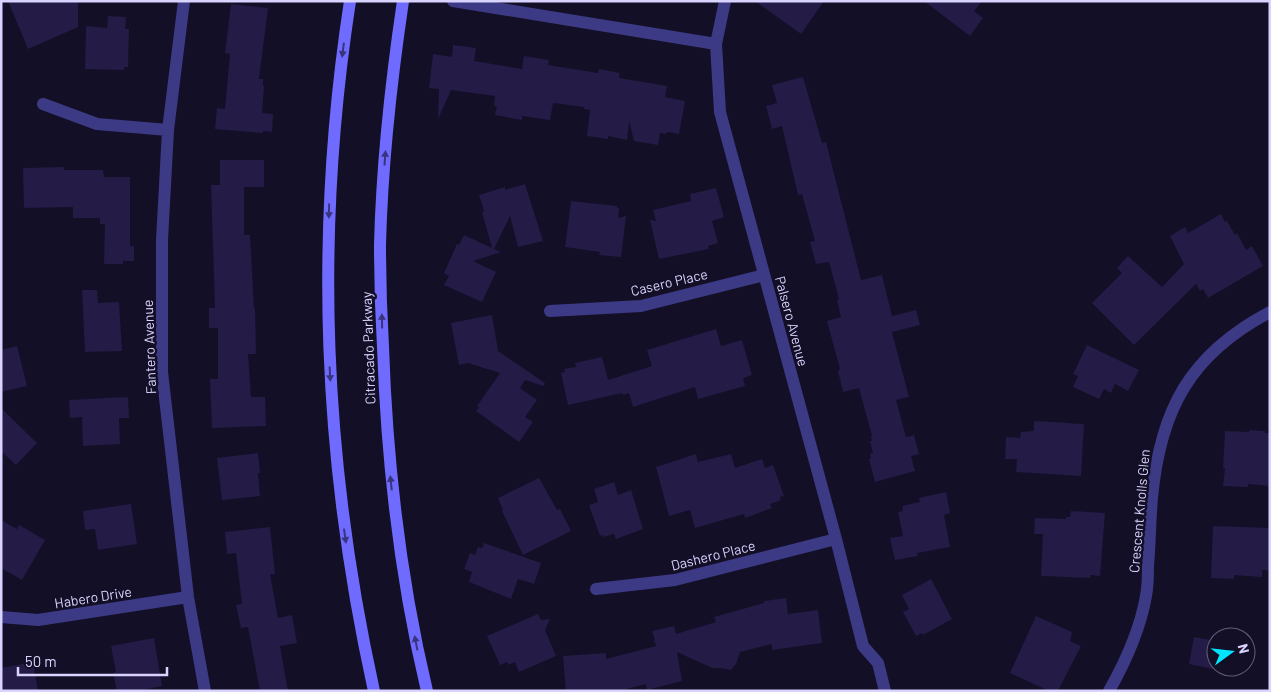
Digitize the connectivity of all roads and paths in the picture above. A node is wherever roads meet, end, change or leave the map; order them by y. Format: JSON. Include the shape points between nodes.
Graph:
{"nodes":[{"id":1,"x":184,"y":1,"type":"edge"},
{"id":2,"x":350,"y":1,"type":"edge"},
{"id":3,"x":403,"y":1,"type":"edge"},
{"id":4,"x":453,"y":1,"type":"edge"},
{"id":5,"x":725,"y":1,"type":"edge"},
{"id":6,"x":716,"y":44,"type":"junction"},
{"id":7,"x":43,"y":104,"type":"dead end"},
{"id":8,"x":168,"y":130,"type":"junction"},
{"id":9,"x":764,"y":275,"type":"junction"},
{"id":10,"x":550,"y":311,"type":"dead end"},
{"id":11,"x":1270,"y":312,"type":"edge"},
{"id":12,"x":836,"y":539,"type":"junction"},
{"id":13,"x":596,"y":589,"type":"dead end"},
{"id":14,"x":188,"y":597,"type":"junction"},
{"id":15,"x":1,"y":617,"type":"edge"},
{"id":16,"x":205,"y":691,"type":"edge"},
{"id":17,"x":374,"y":691,"type":"edge"},
{"id":18,"x":427,"y":691,"type":"edge"},
{"id":19,"x":885,"y":691,"type":"edge"},
{"id":20,"x":1109,"y":691,"type":"edge"}],
"edges":[{"from":1,"to":8,"type":"street","name":"Fantero Avenue"},
{"from":2,"to":17,"type":"street","one_way":true,"via":[[336,100],[330,191],[330,374],[345,536]]},
{"from":18,"to":3,"type":"street","name":"Citracado Parkway","one_way":true,"via":[[416,644],[391,484],[382,325],[380,246],[389,98]]},
{"from":4,"to":6,"type":"street"},
{"from":5,"to":6,"type":"street","name":"Palsero Avenue"},
{"from":6,"to":9,"type":"street","name":"Palsero Avenue","via":[[720,112]]},
{"from":7,"to":8,"type":"street","via":[[97,124]]},
{"from":8,"to":14,"type":"street","name":"Fantero Avenue","via":[[162,240],[162,372]]},
{"from":9,"to":10,"type":"street","name":"Casero Place","via":[[641,306]]},
{"from":9,"to":12,"type":"street","name":"Palsero Avenue"},
{"from":11,"to":20,"type":"street","name":"Crescent Knolls Glen","via":[[1223,343],[1194,373],[1176,401],[1158,452],[1147,595],[1136,635]]},
{"from":12,"to":13,"type":"street","name":"Dashero Place","via":[[675,580]]},
{"from":12,"to":19,"type":"street","name":"Palsero Avenue","via":[[863,646],[878,663]]},
{"from":14,"to":15,"type":"street","name":"Habero Drive","via":[[38,620]]},
{"from":14,"to":16,"type":"street","name":"Fantero Avenue"}]}
